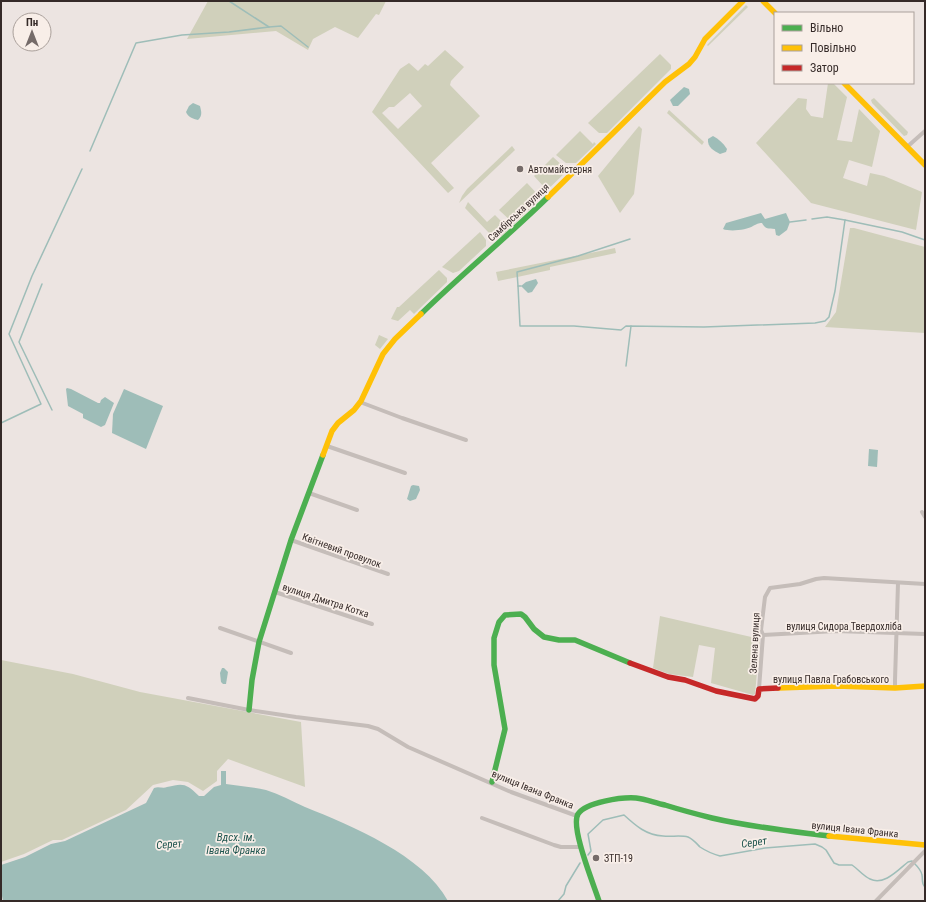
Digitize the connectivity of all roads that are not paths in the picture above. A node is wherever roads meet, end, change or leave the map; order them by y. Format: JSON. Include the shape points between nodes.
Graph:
{"nodes":[{"id":1,"x":743,"y":1,"type":"edge"},
{"id":2,"x":763,"y":1,"type":"edge"},
{"id":3,"x":774,"y":12,"type":"edge"},
{"id":4,"x":845,"y":84,"type":"edge"},
{"id":5,"x":925,"y":132,"type":"edge"},
{"id":6,"x":907,"y":147,"type":"junction"},
{"id":7,"x":925,"y":165,"type":"edge"},
{"id":8,"x":360,"y":402,"type":"junction"},
{"id":9,"x":466,"y":440,"type":"dead end"},
{"id":10,"x":327,"y":446,"type":"junction"},
{"id":11,"x":405,"y":473,"type":"dead end"},
{"id":12,"x":309,"y":493,"type":"junction"},
{"id":13,"x":357,"y":510,"type":"dead end"},
{"id":14,"x":922,"y":512,"type":"dead end"},
{"id":15,"x":925,"y":517,"type":"edge"},
{"id":16,"x":291,"y":540,"type":"junction"},
{"id":17,"x":388,"y":574,"type":"dead end"},
{"id":18,"x":898,"y":583,"type":"junction"},
{"id":19,"x":925,"y":584,"type":"edge"},
{"id":20,"x":275,"y":592,"type":"junction"},
{"id":21,"x":372,"y":624,"type":"dead end"},
{"id":22,"x":220,"y":628,"type":"dead end"},
{"id":23,"x":896,"y":633,"type":"junction"},
{"id":24,"x":763,"y":634,"type":"junction"},
{"id":25,"x":925,"y":634,"type":"edge"},
{"id":26,"x":259,"y":642,"type":"junction"},
{"id":27,"x":291,"y":653,"type":"dead end"},
{"id":28,"x":925,"y":686,"type":"edge"},
{"id":29,"x":759,"y":688,"type":"junction"},
{"id":30,"x":895,"y":688,"type":"junction"},
{"id":31,"x":188,"y":698,"type":"dead end"},
{"id":32,"x":249,"y":710,"type":"junction"},
{"id":33,"x":492,"y":782,"type":"junction"},
{"id":34,"x":577,"y":816,"type":"junction"},
{"id":35,"x":482,"y":818,"type":"dead end"},
{"id":36,"x":925,"y":845,"type":"edge"},
{"id":37,"x":581,"y":846,"type":"junction"},
{"id":38,"x":925,"y":851,"type":"edge"},
{"id":39,"x":597,"y":893,"type":"junction"},
{"id":40,"x":599,"y":901,"type":"edge"},
{"id":41,"x":603,"y":901,"type":"edge"},
{"id":42,"x":876,"y":901,"type":"edge"}],
"edges":[{"from":1,"to":8,"type":"street","name":"Самбірська вулиця","via":[[705,39],[688,64],[665,82],[520,226],[457,279],[395,338],[383,354]]},
{"from":2,"to":3,"type":"street"},
{"from":4,"to":6,"type":"street"},
{"from":5,"to":6,"type":"street"},
{"from":6,"to":7,"type":"street"},
{"from":8,"to":9,"type":"street"},
{"from":8,"to":10,"type":"street","name":"Самбірська вулиця","via":[[332,430]]},
{"from":10,"to":11,"type":"street"},
{"from":10,"to":12,"type":"street","name":"Самбірська вулиця"},
{"from":12,"to":13,"type":"street"},
{"from":12,"to":16,"type":"street","name":"Самбірська вулиця"},
{"from":14,"to":15,"type":"street"},
{"from":16,"to":17,"type":"street","name":"Квітневий провулок"},
{"from":16,"to":20,"type":"street","name":"Самбірська вулиця"},
{"from":18,"to":19,"type":"street"},
{"from":18,"to":23,"type":"street"},
{"from":18,"to":24,"type":"street","name":"Зелена вулиця","via":[[824,578],[770,588],[765,597],[761,630]]},
{"from":20,"to":21,"type":"street","name":"вулиця Дмитра Котка"},
{"from":20,"to":26,"type":"street","name":"Самбірська вулиця"},
{"from":22,"to":26,"type":"street"},
{"from":23,"to":24,"type":"street","name":"вулиця Сидора Твердохліба"},
{"from":23,"to":25,"type":"street","name":"вулиця Сидора Твердохліба"},
{"from":23,"to":30,"type":"street"},
{"from":24,"to":29,"type":"street","name":"Зелена вулиця"},
{"from":26,"to":27,"type":"street"},
{"from":26,"to":32,"type":"street","name":"Самбірська вулиця"},
{"from":28,"to":30,"type":"street","name":"вулиця Павла Грабовського"},
{"from":29,"to":30,"type":"street","name":"вулиця Павла Грабовського"},
{"from":29,"to":33,"type":"street","name":"вулиця Павла Грабовського","via":[[755,699],[668,677],[575,640],[544,637],[521,614],[505,615],[499,622],[494,638],[496,684],[505,729]]},
{"from":31,"to":32,"type":"street","name":"вулиця Івана Франка"},
{"from":32,"to":33,"type":"street","name":"вулиця Івана Франка","via":[[368,726],[408,747]]},
{"from":33,"to":34,"type":"street","name":"вулиця Івана Франка"},
{"from":34,"to":36,"type":"street","name":"вулиця Івана Франка","via":[[586,808],[610,801],[636,798],[749,825]]},
{"from":34,"to":37,"type":"street","via":[[575,824]]},
{"from":35,"to":37,"type":"street","via":[[561,847]]},
{"from":37,"to":39,"type":"street"},
{"from":38,"to":42,"type":"street"},
{"from":39,"to":40,"type":"street"},
{"from":39,"to":41,"type":"street"}]}
